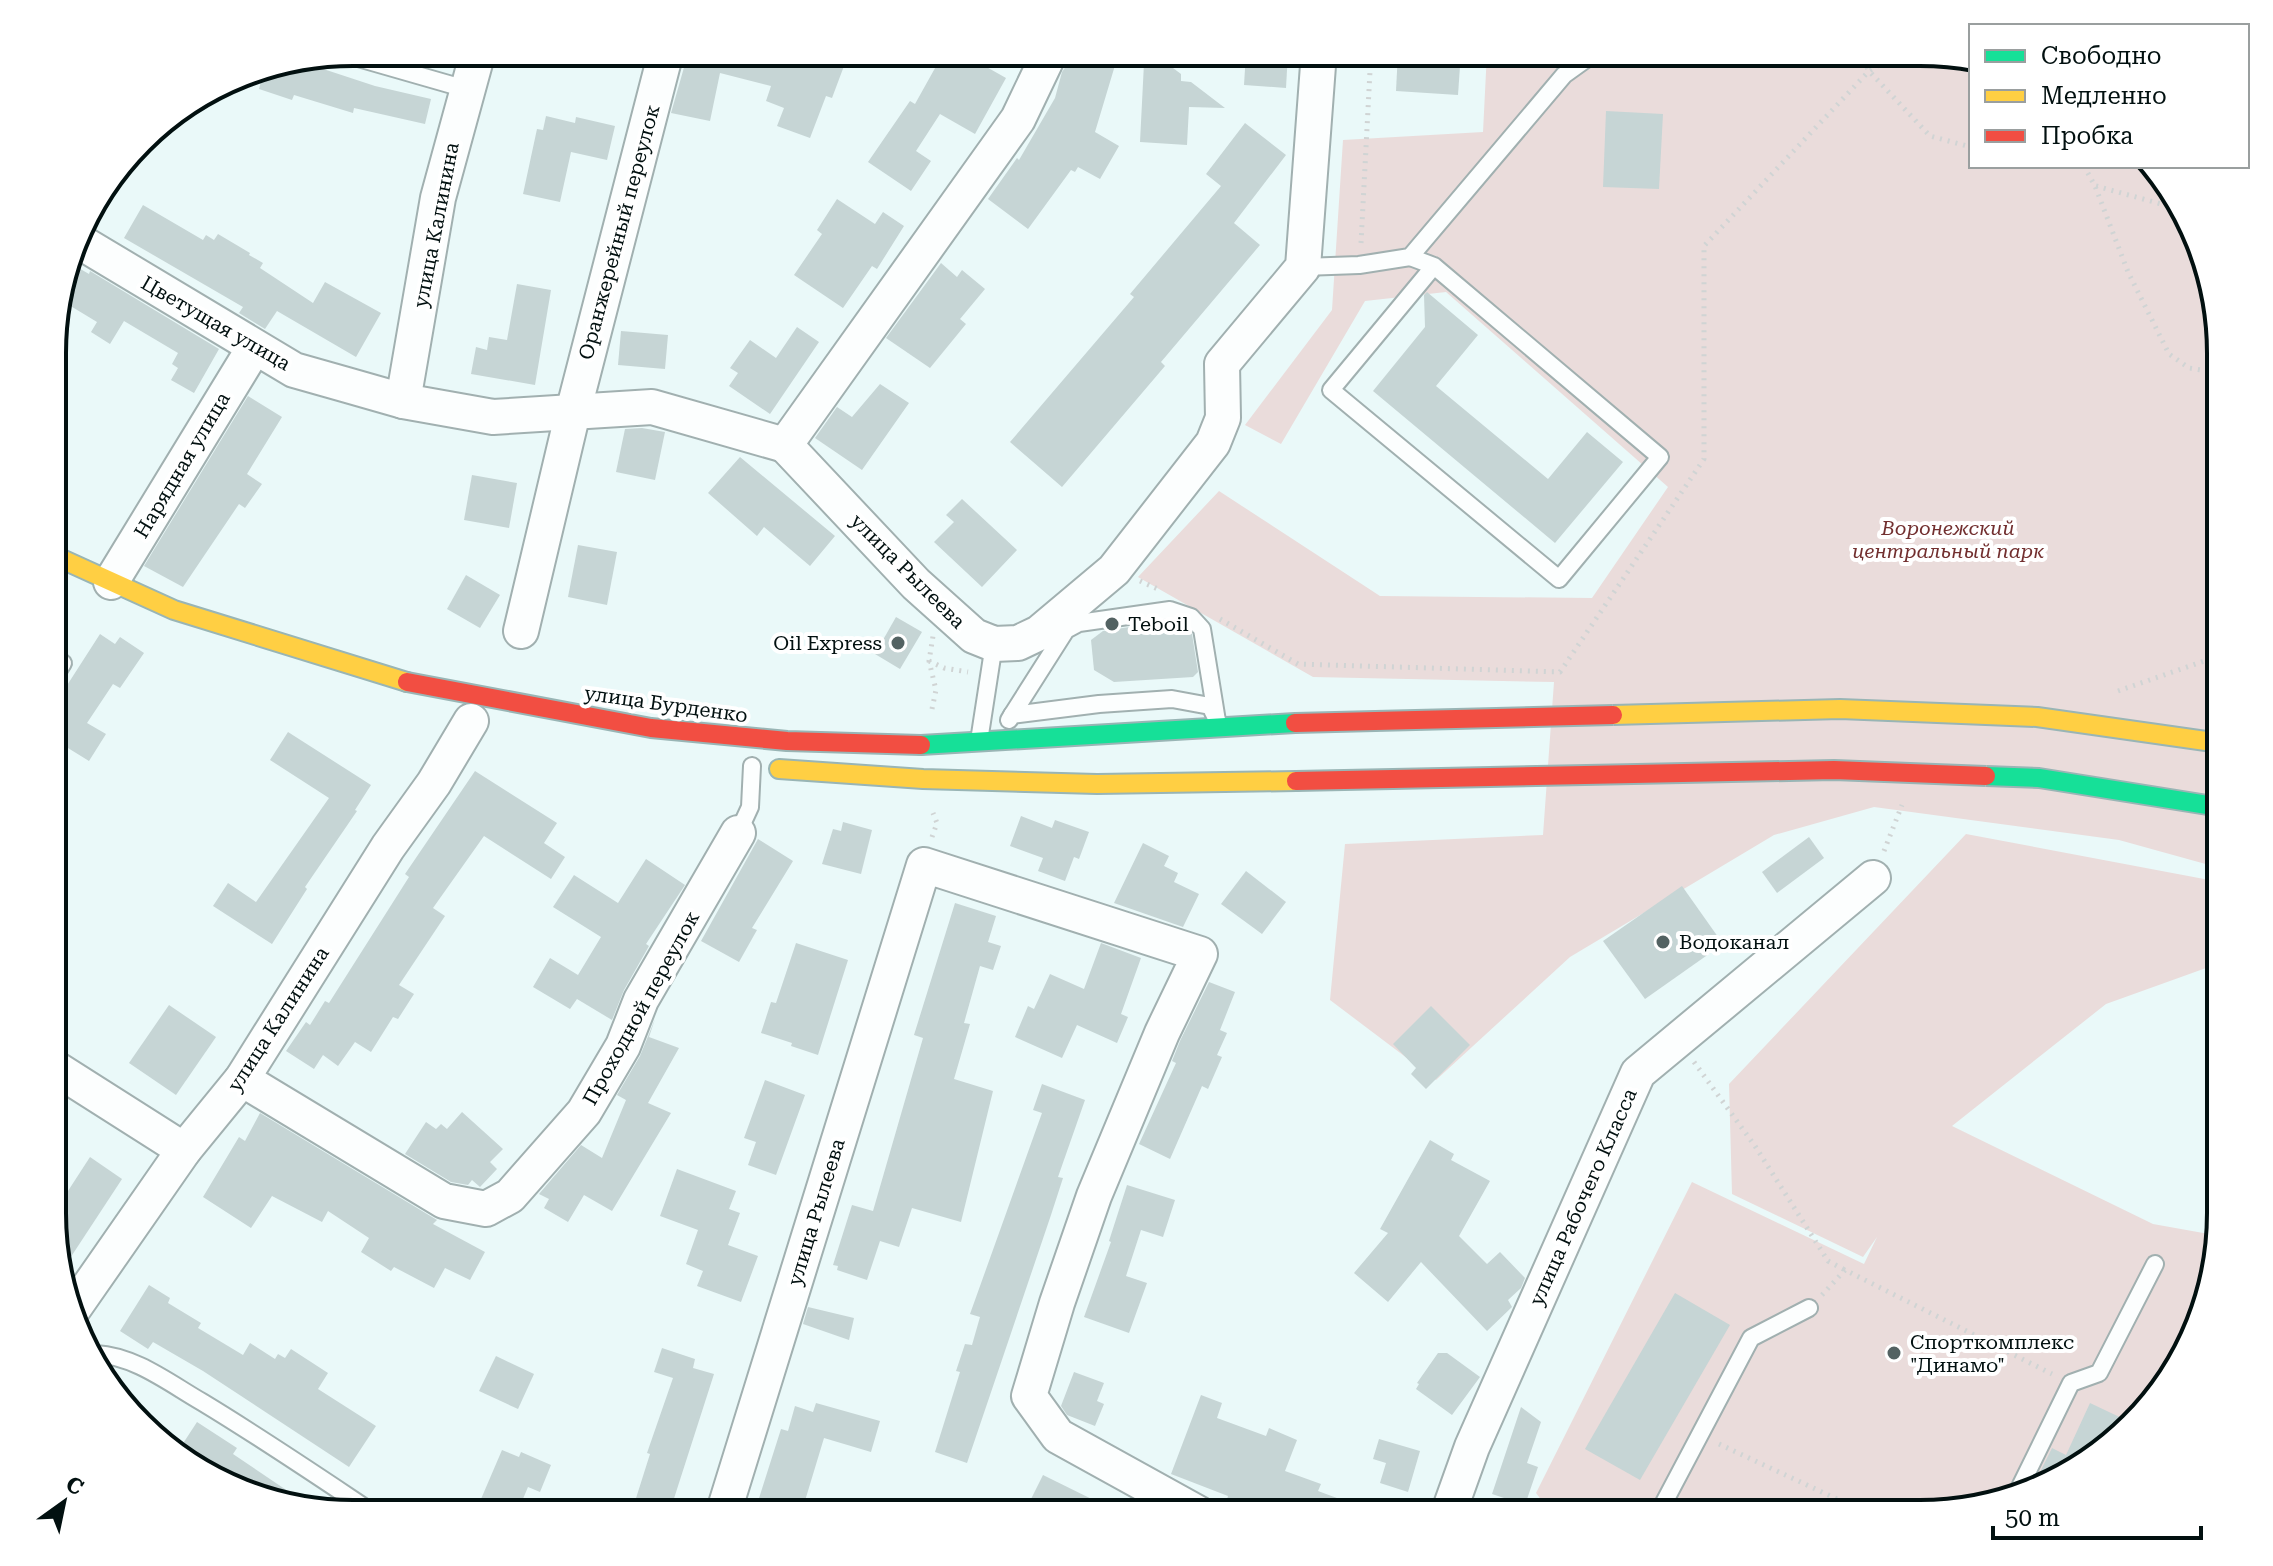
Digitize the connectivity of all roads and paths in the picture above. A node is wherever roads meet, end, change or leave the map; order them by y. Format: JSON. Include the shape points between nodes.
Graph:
{"nodes":[{"id":1,"x":386,"y":66,"type":"edge"},
{"id":2,"x":473,"y":66,"type":"edge"},
{"id":3,"x":662,"y":66,"type":"edge"},
{"id":4,"x":1043,"y":66,"type":"edge"},
{"id":5,"x":1318,"y":66,"type":"edge"},
{"id":6,"x":1370,"y":66,"type":"edge"},
{"id":7,"x":1577,"y":66,"type":"edge"},
{"id":8,"x":1866,"y":66,"type":"edge"},
{"id":9,"x":1877,"y":66,"type":"edge"},
{"id":10,"x":1869,"y":71,"type":"junction"},
{"id":11,"x":466,"y":89,"type":"junction"},
{"id":12,"x":1969,"y":146,"type":"edge"},
{"id":13,"x":2085,"y":168,"type":"edge"},
{"id":14,"x":2095,"y":186,"type":"junction"},
{"id":15,"x":2167,"y":206,"type":"edge"},
{"id":16,"x":87,"y":246,"type":"edge"},
{"id":17,"x":1410,"y":257,"type":"junction"},
{"id":18,"x":1359,"y":265,"type":"junction"},
{"id":19,"x":1434,"y":266,"type":"junction"},
{"id":20,"x":1303,"y":267,"type":"junction"},
{"id":21,"x":254,"y":348,"type":"junction"},
{"id":22,"x":2207,"y":371,"type":"edge"},
{"id":23,"x":403,"y":401,"type":"junction"},
{"id":24,"x":573,"y":412,"type":"junction"},
{"id":25,"x":785,"y":445,"type":"junction"},
{"id":26,"x":66,"y":561,"type":"edge"},
{"id":27,"x":1114,"y":570,"type":"junction"},
{"id":28,"x":111,"y":582,"type":"junction"},
{"id":29,"x":1170,"y":594,"type":"dead end"},
{"id":30,"x":938,"y":604,"type":"junction"},
{"id":31,"x":1211,"y":614,"type":"dead end"},
{"id":32,"x":521,"y":631,"type":"dead end"},
{"id":33,"x":992,"y":659,"type":"junction"},
{"id":34,"x":929,"y":661,"type":"junction"},
{"id":35,"x":1012,"y":715,"type":"junction"},
{"id":36,"x":472,"y":721,"type":"dead end"},
{"id":37,"x":928,"y":721,"type":"dead end"},
{"id":38,"x":1217,"y":721,"type":"junction"},
{"id":39,"x":1249,"y":727,"type":"junction"},
{"id":40,"x":988,"y":740,"type":"junction"},
{"id":41,"x":2207,"y":741,"type":"edge"},
{"id":42,"x":745,"y":765,"type":"joint"},
{"id":43,"x":2207,"y":805,"type":"edge"},
{"id":44,"x":928,"y":807,"type":"dead end"},
{"id":45,"x":738,"y":833,"type":"joint"},
{"id":46,"x":924,"y":865,"type":"junction"},
{"id":47,"x":1873,"y":878,"type":"dead end"},
{"id":48,"x":1678,"y":1039,"type":"junction"},
{"id":49,"x":66,"y":1075,"type":"edge"},
{"id":50,"x":242,"y":1079,"type":"junction"},
{"id":51,"x":184,"y":1150,"type":"junction"},
{"id":52,"x":2155,"y":1264,"type":"dead end"},
{"id":53,"x":1845,"y":1270,"type":"junction"},
{"id":54,"x":80,"y":1300,"type":"edge"},
{"id":55,"x":1809,"y":1308,"type":"joint"},
{"id":56,"x":103,"y":1354,"type":"edge"},
{"id":57,"x":2052,"y":1374,"type":"dead end"},
{"id":58,"x":1700,"y":1435,"type":"junction"},
{"id":59,"x":2023,"y":1481,"type":"edge"},
{"id":60,"x":354,"y":1500,"type":"edge"},
{"id":61,"x":727,"y":1500,"type":"edge"},
{"id":62,"x":1174,"y":1500,"type":"edge"},
{"id":63,"x":1453,"y":1500,"type":"edge"},
{"id":64,"x":1665,"y":1500,"type":"edge"},
{"id":65,"x":1839,"y":1500,"type":"edge"}],
"edges":[{"from":1,"to":11,"type":"lane"},
{"from":2,"to":11,"type":"street","name":"улица Калинина"},
{"from":3,"to":24,"type":"street","name":"Оранжерейный переулок"},
{"from":4,"to":25,"type":"street","via":[[1018,119]]},
{"from":5,"to":20,"type":"street"},
{"from":6,"to":18,"type":"path"},
{"from":7,"to":17,"type":"lane"},
{"from":8,"to":10,"type":"path"},
{"from":9,"to":10,"type":"path"},
{"from":10,"to":12,"type":"path","via":[[1930,136]]},
{"from":10,"to":31,"type":"path","via":[[1704,246],[1704,459],[1560,672],[1298,664]]},
{"from":11,"to":23,"type":"street","name":"улица Калинина","via":[[438,198]]},
{"from":13,"to":14,"type":"path"},
{"from":14,"to":15,"type":"path"},
{"from":14,"to":22,"type":"path","via":[[2128,272],[2169,354],[2189,368]]},
{"from":16,"to":21,"type":"street","name":"Цветущая улица"},
{"from":17,"to":18,"type":"lane"},
{"from":17,"to":19,"type":"lane"},
{"from":18,"to":20,"type":"lane"},
{"from":19,"to":19,"type":"lane","via":[[1660,457],[1559,579],[1331,390]]},
{"from":20,"to":27,"type":"street","via":[[1222,364],[1223,418],[1213,443]]},
{"from":21,"to":23,"type":"street","name":"Цветущая улица","via":[[294,370]]},
{"from":21,"to":28,"type":"street","name":"Нарядная улица"},
{"from":23,"to":24,"type":"street","name":"Цветущая улица","via":[[493,417]]},
{"from":24,"to":25,"type":"street","name":"Цветущая улица","via":[[652,407]]},
{"from":24,"to":32,"type":"street"},
{"from":25,"to":30,"type":"street","name":"улица Рылеева"},
{"from":26,"to":28,"type":"main road","name":"улица Бурденко"},
{"from":27,"to":29,"type":"path"},
{"from":27,"to":33,"type":"street","via":[[1039,633]]},
{"from":28,"to":40,"type":"main road","name":"улица Бурденко","via":[[174,610],[411,683],[651,728],[787,741],[924,745]]},
{"from":30,"to":33,"type":"street","name":"улица Рылеева"},
{"from":30,"to":34,"type":"path"},
{"from":33,"to":34,"type":"path","via":[[955,671]]},
{"from":33,"to":40,"type":"lane"},
{"from":34,"to":37,"type":"path","via":[[936,690]]},
{"from":35,"to":38,"type":"lane","via":[[1172,699],[1210,706]]},
{"from":35,"to":38,"type":"lane","via":[[1066,630],[1079,623],[1170,610],[1191,617],[1202,629]]},
{"from":35,"to":40,"type":"lane"},
{"from":36,"to":50,"type":"street","name":"улица Калинина"},
{"from":38,"to":39,"type":"lane"},
{"from":39,"to":40,"type":"main road","name":"улица Бурденко"},
{"from":39,"to":41,"type":"main road","name":"улица Бурденко","bridge":true,"via":[[1840,709],[2037,717]]},
{"from":42,"to":43,"type":"main road","bridge":true,"via":[[923,779],[1097,784],[1834,770],[2039,778]]},
{"from":42,"to":45,"type":"lane","via":[[750,807]]},
{"from":44,"to":46,"type":"path","via":[[937,823]]},
{"from":45,"to":50,"type":"street","name":"Проходной переулок","via":[[641,1000],[623,1046],[584,1112],[510,1196],[486,1209],[444,1201]]},
{"from":46,"to":61,"type":"street","name":"улица Рылеева"},
{"from":46,"to":62,"type":"street","via":[[1200,954],[1094,1196],[1029,1396],[1058,1436]]},
{"from":47,"to":48,"type":"street","name":"улица Рабочего Класса"},
{"from":48,"to":53,"type":"path","via":[[1828,1261]]},
{"from":48,"to":63,"type":"street","name":"улица Рабочего Класса","via":[[1638,1073]]},
{"from":49,"to":51,"type":"street"},
{"from":50,"to":51,"type":"street","name":"улица Калинина"},
{"from":51,"to":54,"type":"street","name":"улица Калинина"},
{"from":52,"to":59,"type":"lane","via":[[2099,1373],[2071,1383]]},
{"from":53,"to":55,"type":"path"},
{"from":53,"to":57,"type":"path"},
{"from":55,"to":58,"type":"lane","via":[[1751,1338]]},
{"from":56,"to":60,"type":"lane","via":[[142,1367]]},
{"from":58,"to":64,"type":"lane"},
{"from":58,"to":65,"type":"path"}]}
